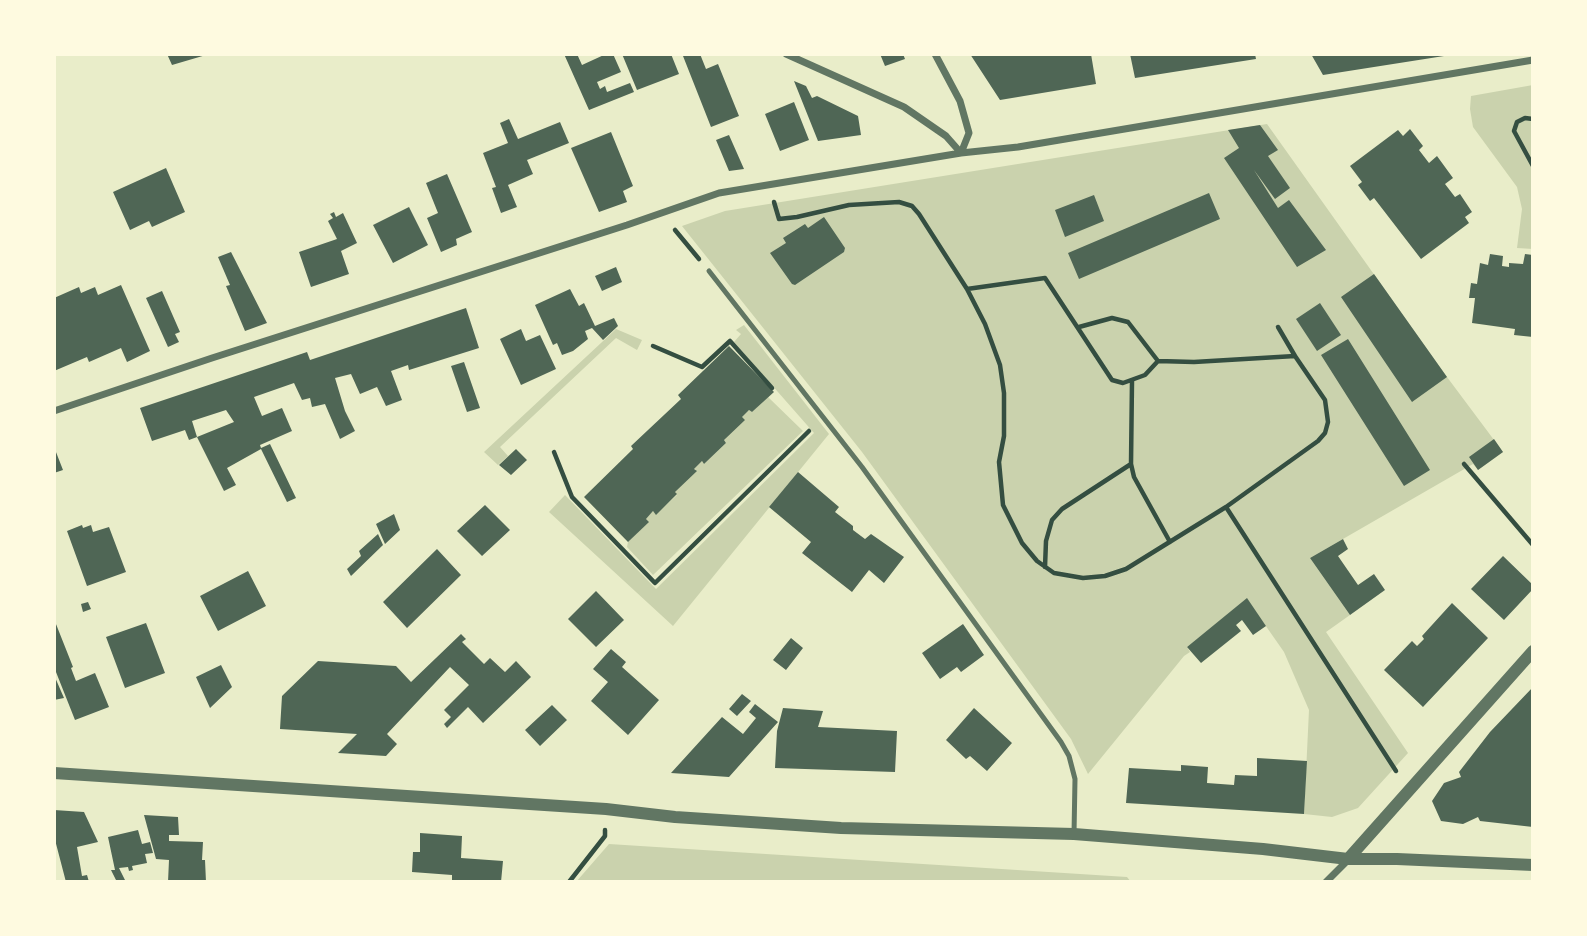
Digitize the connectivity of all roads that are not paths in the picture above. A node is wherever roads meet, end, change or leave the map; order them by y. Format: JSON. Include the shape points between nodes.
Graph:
{"nodes":[{"id":1,"x":786,"y":54,"type":"edge"},
{"id":2,"x":935,"y":54,"type":"edge"},
{"id":3,"x":1533,"y":60,"type":"edge"},
{"id":4,"x":961,"y":153,"type":"junction"},
{"id":5,"x":709,"y":271,"type":"road end"},
{"id":6,"x":54,"y":411,"type":"edge"},
{"id":7,"x":1533,"y":650,"type":"edge"},
{"id":8,"x":54,"y":773,"type":"edge"},
{"id":9,"x":1074,"y":834,"type":"junction"},
{"id":10,"x":1348,"y":859,"type":"junction"},
{"id":11,"x":1533,"y":865,"type":"edge"},
{"id":12,"x":1326,"y":882,"type":"edge"}],
"edges":[{"from":1,"to":4,"type":"street","via":[[904,107],[946,136]]},
{"from":2,"to":4,"type":"street","via":[[960,101],[969,132]]},
{"from":3,"to":4,"type":"street"},
{"from":4,"to":6,"type":"street","via":[[719,193]]},
{"from":5,"to":9,"type":"lane","via":[[862,467],[1061,742],[1075,779]]},
{"from":7,"to":10,"type":"street"},
{"from":8,"to":9,"type":"street","via":[[830,827]]},
{"from":9,"to":10,"type":"street"},
{"from":10,"to":11,"type":"street"},
{"from":10,"to":12,"type":"street"}]}
